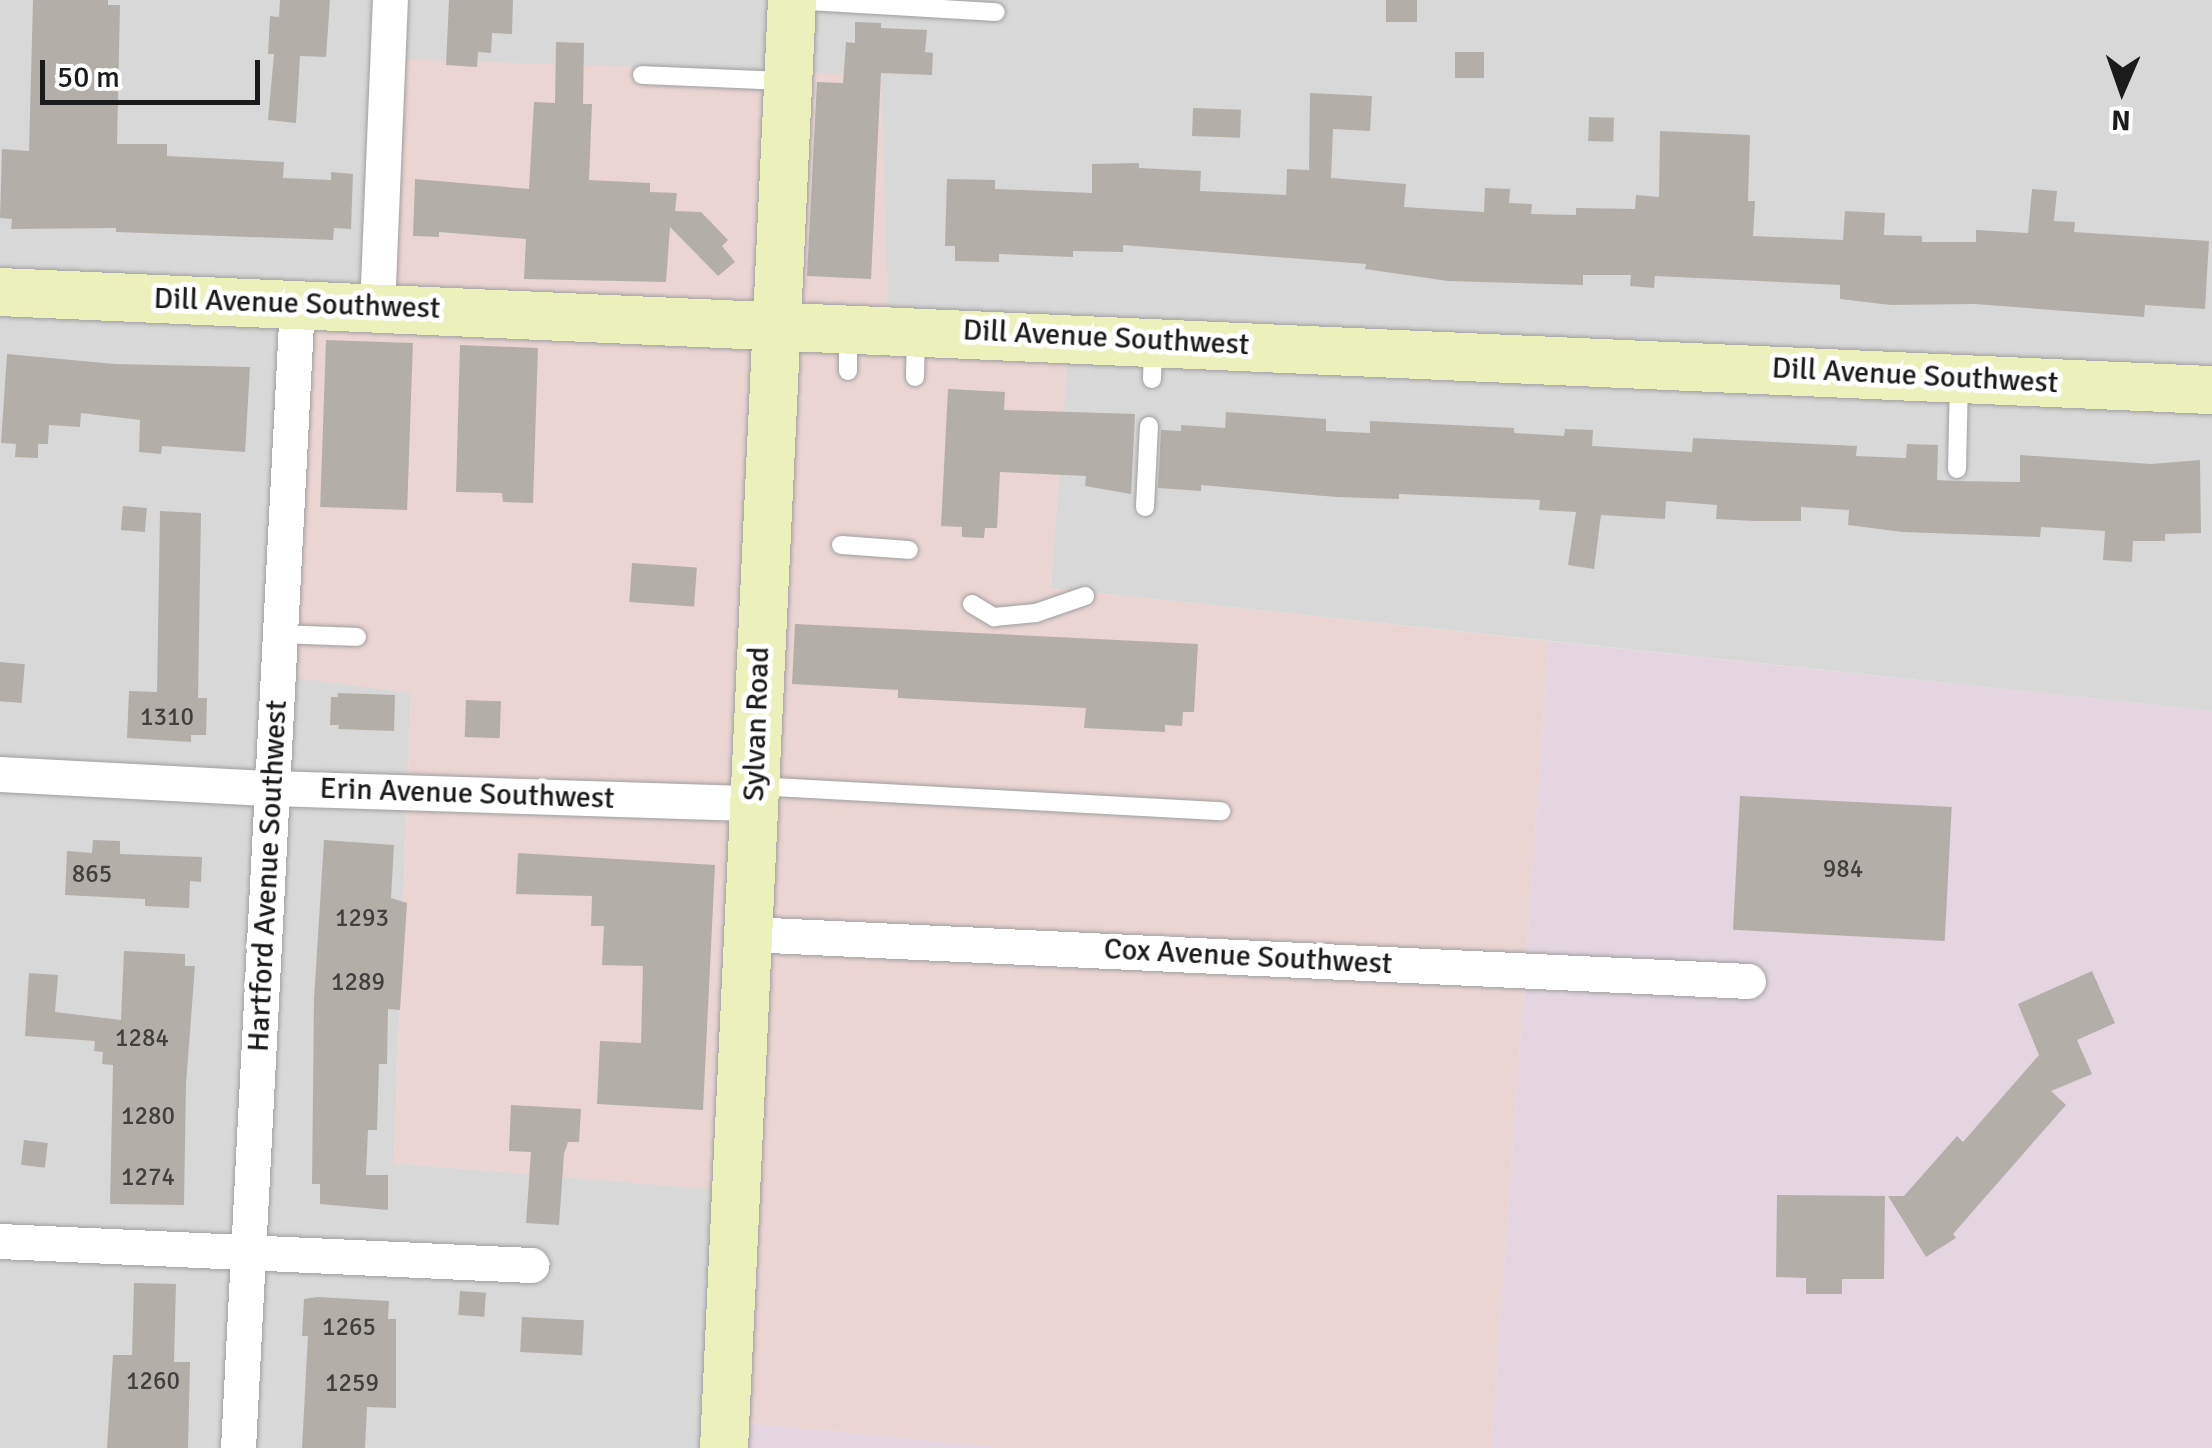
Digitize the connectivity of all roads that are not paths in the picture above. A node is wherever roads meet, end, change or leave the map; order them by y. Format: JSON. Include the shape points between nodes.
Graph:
{"nodes":[{"id":1,"x":390,"y":0,"type":"edge"},
{"id":2,"x":792,"y":0,"type":"edge"},
{"id":3,"x":996,"y":12,"type":"dead end"},
{"id":4,"x":642,"y":74,"type":"dead end"},
{"id":5,"x":787,"y":81,"type":"junction"},
{"id":6,"x":0,"y":292,"type":"edge"},
{"id":7,"x":297,"y":304,"type":"junction"},
{"id":8,"x":377,"y":308,"type":"junction"},
{"id":9,"x":774,"y":323,"type":"junction"},
{"id":10,"x":916,"y":330,"type":"junction"},
{"id":11,"x":915,"y":377,"type":"dead end"},
{"id":12,"x":1959,"y":378,"type":"junction"},
{"id":13,"x":2212,"y":390,"type":"edge"},
{"id":14,"x":1150,"y":426,"type":"dead end"},
{"id":15,"x":1956,"y":470,"type":"dead end"},
{"id":16,"x":1146,"y":507,"type":"dead end"},
{"id":17,"x":841,"y":545,"type":"dead end"},
{"id":18,"x":909,"y":550,"type":"dead end"},
{"id":19,"x":1085,"y":596,"type":"dead end"},
{"id":20,"x":972,"y":604,"type":"dead end"},
{"id":21,"x":280,"y":634,"type":"junction"},
{"id":22,"x":358,"y":637,"type":"dead end"},
{"id":23,"x":0,"y":774,"type":"edge"},
{"id":24,"x":271,"y":788,"type":"junction"},
{"id":25,"x":754,"y":794,"type":"junction"},
{"id":26,"x":1220,"y":811,"type":"dead end"},
{"id":27,"x":748,"y":934,"type":"junction"},
{"id":28,"x":1748,"y":980,"type":"dead end"},
{"id":29,"x":0,"y":1240,"type":"edge"},
{"id":30,"x":252,"y":1252,"type":"junction"},
{"id":31,"x":531,"y":1265,"type":"dead end"},
{"id":32,"x":238,"y":1448,"type":"edge"},
{"id":33,"x":724,"y":1448,"type":"edge"}],
"edges":[{"from":1,"to":8,"type":"street"},
{"from":2,"to":3,"type":"lane"},
{"from":2,"to":5,"type":"main road","name":"Sylvan Road"},
{"from":4,"to":5,"type":"lane"},
{"from":5,"to":9,"type":"main road","name":"Sylvan Road"},
{"from":6,"to":7,"type":"main road","name":"Dill Avenue Southwest"},
{"from":7,"to":8,"type":"main road","name":"Dill Avenue Southwest"},
{"from":7,"to":21,"type":"street","name":"Hartford Avenue Southwest"},
{"from":8,"to":9,"type":"main road","name":"Dill Avenue Southwest"},
{"from":9,"to":10,"type":"main road","name":"Dill Avenue Southwest","via":[[848,349]]},
{"from":9,"to":25,"type":"main road","name":"Sylvan Road"},
{"from":10,"to":11,"type":"lane"},
{"from":10,"to":12,"type":"main road","name":"Dill Avenue Southwest","via":[[1153,360]]},
{"from":12,"to":13,"type":"main road","name":"Dill Avenue Southwest"},
{"from":12,"to":15,"type":"lane"},
{"from":14,"to":16,"type":"lane"},
{"from":17,"to":18,"type":"lane"},
{"from":19,"to":20,"type":"lane","via":[[994,618]]},
{"from":21,"to":22,"type":"lane"},
{"from":21,"to":24,"type":"street","name":"Hartford Avenue Southwest"},
{"from":23,"to":24,"type":"street","name":"Erin Avenue Southwest"},
{"from":24,"to":25,"type":"street","name":"Erin Avenue Southwest"},
{"from":24,"to":30,"type":"street","name":"Hartford Avenue Southwest"},
{"from":25,"to":26,"type":"lane"},
{"from":25,"to":27,"type":"main road","name":"Sylvan Road"},
{"from":27,"to":28,"type":"street","name":"Cox Avenue Southwest"},
{"from":27,"to":33,"type":"main road","name":"Sylvan Road"},
{"from":29,"to":30,"type":"street"},
{"from":30,"to":31,"type":"street"},
{"from":30,"to":32,"type":"street","name":"Hartford Avenue Southwest"}]}
